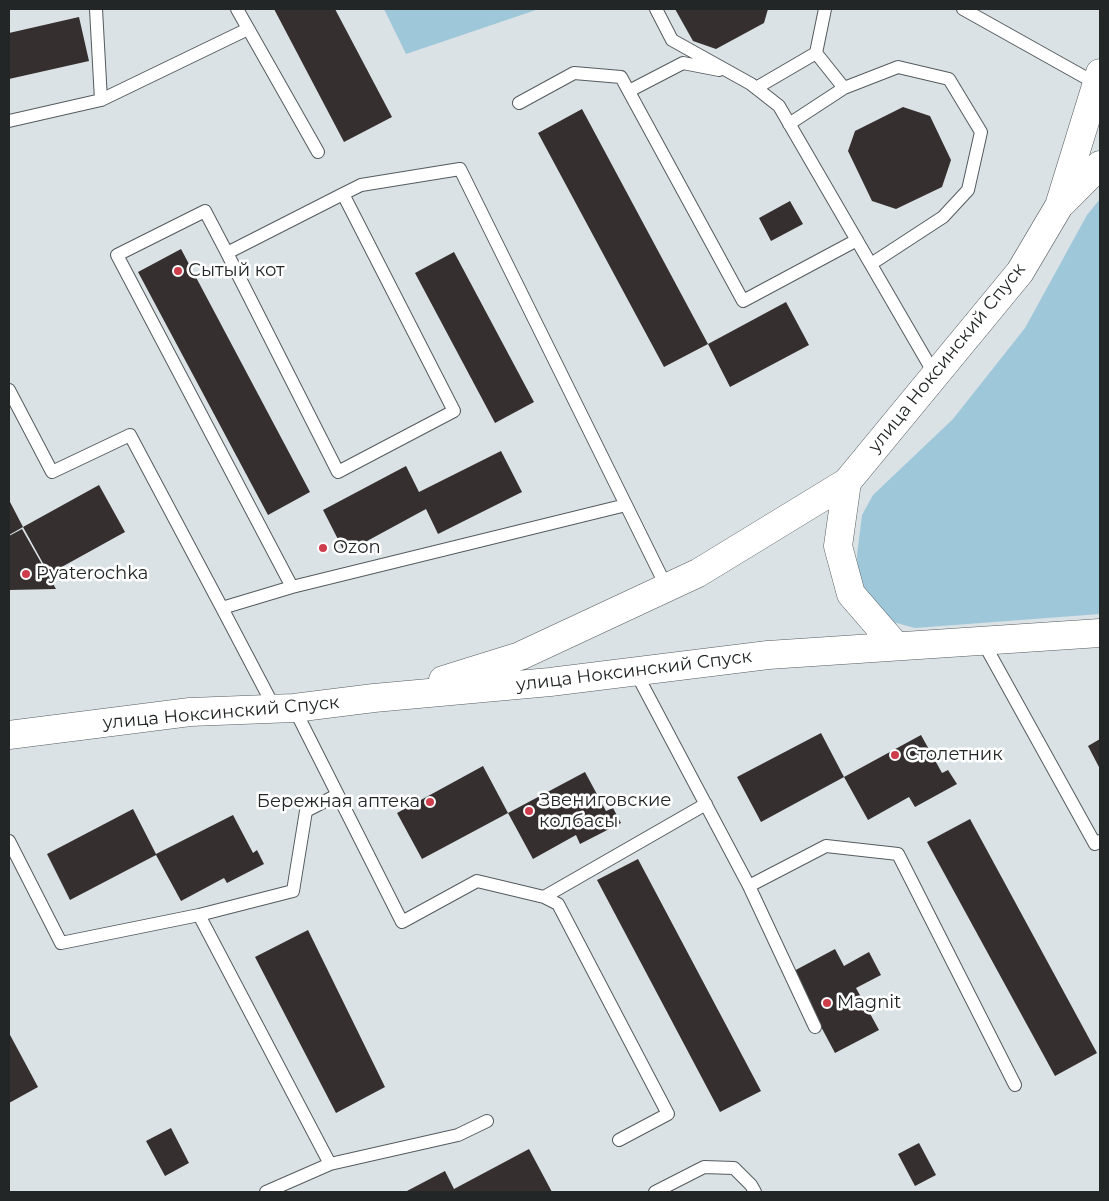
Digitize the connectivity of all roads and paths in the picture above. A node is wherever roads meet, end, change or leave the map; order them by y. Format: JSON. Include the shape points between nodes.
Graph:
{"nodes":[{"id":1,"x":96,"y":9,"type":"edge"},
{"id":2,"x":237,"y":9,"type":"edge"},
{"id":3,"x":656,"y":9,"type":"edge"},
{"id":4,"x":826,"y":9,"type":"edge"},
{"id":5,"x":963,"y":9,"type":"edge"},
{"id":6,"x":248,"y":29,"type":"junction"},
{"id":7,"x":816,"y":53,"type":"junction"},
{"id":8,"x":731,"y":73,"type":"junction"},
{"id":9,"x":1098,"y":78,"type":"edge"},
{"id":10,"x":756,"y":88,"type":"junction"},
{"id":11,"x":844,"y":88,"type":"junction"},
{"id":12,"x":629,"y":91,"type":"junction"},
{"id":13,"x":101,"y":100,"type":"junction"},
{"id":14,"x":519,"y":103,"type":"dead end"},
{"id":15,"x":9,"y":121,"type":"edge"},
{"id":16,"x":789,"y":124,"type":"junction"},
{"id":17,"x":318,"y":152,"type":"dead end"},
{"id":18,"x":1100,"y":165,"type":"edge"},
{"id":19,"x":343,"y":194,"type":"junction"},
{"id":20,"x":1059,"y":206,"type":"junction"},
{"id":21,"x":857,"y":240,"type":"junction"},
{"id":22,"x":227,"y":254,"type":"junction"},
{"id":23,"x":871,"y":264,"type":"junction"},
{"id":24,"x":935,"y":375,"type":"junction"},
{"id":25,"x":9,"y":390,"type":"edge"},
{"id":26,"x":847,"y":482,"type":"junction"},
{"id":27,"x":626,"y":505,"type":"junction"},
{"id":28,"x":292,"y":587,"type":"junction"},
{"id":29,"x":667,"y":588,"type":"junction"},
{"id":30,"x":222,"y":608,"type":"junction"},
{"id":31,"x":1100,"y":633,"type":"edge"},
{"id":32,"x":982,"y":640,"type":"junction"},
{"id":33,"x":895,"y":645,"type":"junction"},
{"id":34,"x":635,"y":671,"type":"junction"},
{"id":35,"x":374,"y":698,"type":"junction"},
{"id":36,"x":284,"y":708,"type":"junction"},
{"id":37,"x":9,"y":735,"type":"edge"},
{"id":38,"x":338,"y":795,"type":"junction"},
{"id":39,"x":706,"y":804,"type":"junction"},
{"id":40,"x":9,"y":841,"type":"edge"},
{"id":41,"x":1100,"y":841,"type":"edge"},
{"id":42,"x":749,"y":886,"type":"junction"},
{"id":43,"x":544,"y":897,"type":"junction"},
{"id":44,"x":199,"y":915,"type":"junction"},
{"id":45,"x":815,"y":1028,"type":"dead end"},
{"id":46,"x":1015,"y":1085,"type":"dead end"},
{"id":47,"x":487,"y":1121,"type":"dead end"},
{"id":48,"x":619,"y":1140,"type":"dead end"},
{"id":49,"x":330,"y":1164,"type":"junction"},
{"id":50,"x":266,"y":1192,"type":"edge"},
{"id":51,"x":655,"y":1192,"type":"edge"},
{"id":52,"x":755,"y":1192,"type":"edge"}],
"edges":[{"from":1,"to":13,"type":"lane"},
{"from":2,"to":6,"type":"lane"},
{"from":3,"to":8,"type":"lane","via":[[672,40]]},
{"from":4,"to":7,"type":"lane"},
{"from":5,"to":9,"type":"lane"},
{"from":6,"to":13,"type":"lane"},
{"from":6,"to":17,"type":"lane"},
{"from":7,"to":10,"type":"lane"},
{"from":7,"to":11,"type":"lane"},
{"from":8,"to":10,"type":"lane"},
{"from":8,"to":12,"type":"lane","via":[[683,63]]},
{"from":9,"to":20,"type":"street","name":"улица Ноксинский Спуск"},
{"from":10,"to":16,"type":"lane","via":[[779,106]]},
{"from":11,"to":16,"type":"lane"},
{"from":11,"to":23,"type":"lane","via":[[898,67],[949,79],[981,132],[968,190],[944,217]]},
{"from":12,"to":14,"type":"lane","via":[[621,77],[574,73]]},
{"from":12,"to":21,"type":"lane","via":[[743,300]]},
{"from":13,"to":15,"type":"lane"},
{"from":16,"to":21,"type":"lane"},
{"from":18,"to":20,"type":"street","name":"улица Ноксинский Спуск"},
{"from":19,"to":22,"type":"lane"},
{"from":19,"to":22,"type":"lane","via":[[454,411],[338,472]]},
{"from":19,"to":27,"type":"lane","via":[[361,186],[460,169]]},
{"from":20,"to":24,"type":"street","name":"улица Ноксинский Спуск","via":[[1020,272]]},
{"from":21,"to":23,"type":"lane"},
{"from":22,"to":28,"type":"lane","via":[[205,211],[117,255]]},
{"from":23,"to":24,"type":"lane"},
{"from":24,"to":26,"type":"street","name":"улица Ноксинский Спуск"},
{"from":25,"to":30,"type":"lane","via":[[52,472],[130,435]]},
{"from":26,"to":29,"type":"street","name":"улица Ноксинский Спуск","via":[[698,573]]},
{"from":26,"to":33,"type":"street","via":[[838,546],[851,594]]},
{"from":27,"to":28,"type":"lane"},
{"from":27,"to":29,"type":"lane"},
{"from":28,"to":30,"type":"lane"},
{"from":29,"to":35,"type":"street","name":"улица Ноксинский Спуск","via":[[520,656]]},
{"from":30,"to":36,"type":"lane"},
{"from":31,"to":32,"type":"street","name":"улица Ноксинский Спуск"},
{"from":32,"to":33,"type":"street","name":"улица Ноксинский Спуск"},
{"from":32,"to":41,"type":"lane","via":[[1095,844]]},
{"from":33,"to":34,"type":"street","name":"улица Ноксинский Спуск","via":[[768,655]]},
{"from":34,"to":35,"type":"street","name":"улица Ноксинский Спуск"},
{"from":34,"to":39,"type":"lane"},
{"from":35,"to":36,"type":"street","name":"улица Ноксинский Спуск"},
{"from":36,"to":37,"type":"street","name":"улица Ноксинский Спуск","via":[[190,712]]},
{"from":36,"to":38,"type":"lane"},
{"from":38,"to":43,"type":"lane","via":[[402,922],[477,881]]},
{"from":38,"to":44,"type":"lane","via":[[306,811],[293,891]]},
{"from":39,"to":42,"type":"lane"},
{"from":39,"to":43,"type":"lane"},
{"from":40,"to":44,"type":"lane","via":[[61,943]]},
{"from":42,"to":45,"type":"lane"},
{"from":42,"to":46,"type":"lane","via":[[826,846],[898,854]]},
{"from":43,"to":48,"type":"lane","via":[[558,904],[668,1114]]},
{"from":44,"to":49,"type":"lane"},
{"from":47,"to":49,"type":"lane","via":[[458,1135]]},
{"from":49,"to":50,"type":"lane"},
{"from":51,"to":52,"type":"lane","via":[[704,1167],[734,1168]]}]}
